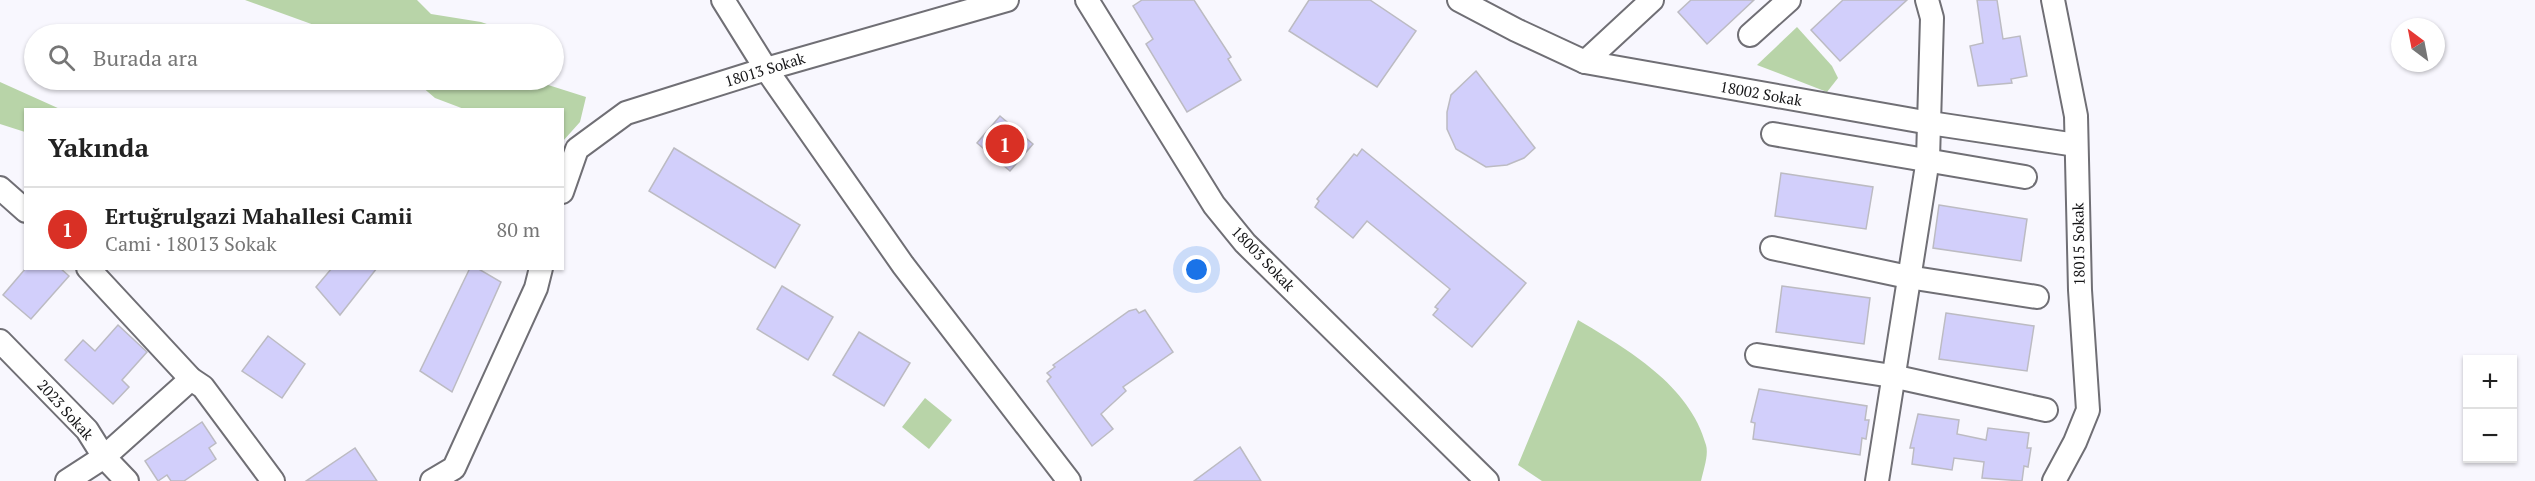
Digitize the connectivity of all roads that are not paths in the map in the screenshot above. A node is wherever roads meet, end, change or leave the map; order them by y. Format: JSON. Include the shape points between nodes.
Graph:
{"nodes":[{"id":1,"x":723,"y":0,"type":"edge"},
{"id":2,"x":1007,"y":0,"type":"edge"},
{"id":3,"x":1087,"y":0,"type":"edge"},
{"id":4,"x":1459,"y":0,"type":"edge"},
{"id":5,"x":1652,"y":0,"type":"edge"},
{"id":6,"x":1789,"y":0,"type":"edge"},
{"id":7,"x":1927,"y":0,"type":"edge"},
{"id":8,"x":2053,"y":0,"type":"edge"},
{"id":9,"x":1487,"y":6,"type":"edge"},
{"id":10,"x":946,"y":8,"type":"edge"},
{"id":11,"x":1750,"y":35,"type":"dead end"},
{"id":12,"x":1585,"y":62,"type":"junction"},
{"id":13,"x":766,"y":69,"type":"junction"},
{"id":14,"x":1930,"y":123,"type":"junction"},
{"id":15,"x":1773,"y":134,"type":"dead end"},
{"id":16,"x":2076,"y":145,"type":"junction"},
{"id":17,"x":1928,"y":159,"type":"junction"},
{"id":18,"x":2025,"y":177,"type":"dead end"},
{"id":19,"x":564,"y":186,"type":"edge"},
{"id":20,"x":0,"y":188,"type":"edge"},
{"id":21,"x":24,"y":209,"type":"edge"},
{"id":22,"x":1772,"y":248,"type":"dead end"},
{"id":23,"x":90,"y":270,"type":"edge"},
{"id":24,"x":540,"y":270,"type":"edge"},
{"id":25,"x":1908,"y":277,"type":"junction"},
{"id":26,"x":2037,"y":297,"type":"dead end"},
{"id":27,"x":4,"y":351,"type":"edge"},
{"id":28,"x":1757,"y":355,"type":"dead end"},
{"id":29,"x":1892,"y":376,"type":"junction"},
{"id":30,"x":191,"y":379,"type":"junction"},
{"id":31,"x":2046,"y":410,"type":"dead end"},
{"id":32,"x":104,"y":457,"type":"junction"},
{"id":33,"x":67,"y":481,"type":"edge"},
{"id":34,"x":127,"y":481,"type":"edge"},
{"id":35,"x":273,"y":481,"type":"edge"},
{"id":36,"x":432,"y":481,"type":"edge"},
{"id":37,"x":1069,"y":481,"type":"edge"},
{"id":38,"x":1487,"y":481,"type":"edge"},
{"id":39,"x":1877,"y":481,"type":"edge"},
{"id":40,"x":2054,"y":481,"type":"edge"}],
"edges":[{"from":1,"to":13,"type":"street"},
{"from":2,"to":10,"type":"street","name":"18013 Sokak"},
{"from":3,"to":38,"type":"street","name":"18003 Sokak","via":[[1214,205],[1239,236]]},
{"from":4,"to":9,"type":"street","name":"18002 Sokak"},
{"from":5,"to":12,"type":"street"},
{"from":6,"to":11,"type":"street"},
{"from":7,"to":14,"type":"street","via":[[1932,18]]},
{"from":8,"to":16,"type":"street","name":"18015 Sokak","via":[[2076,116]]},
{"from":9,"to":12,"type":"street","name":"18002 Sokak"},
{"from":10,"to":13,"type":"street","name":"18013 Sokak"},
{"from":12,"to":14,"type":"street","name":"18002 Sokak"},
{"from":13,"to":19,"type":"street","name":"18013 Sokak","via":[[626,113],[577,149]]},
{"from":13,"to":37,"type":"street","via":[[903,265]]},
{"from":14,"to":16,"type":"street","name":"18002 Sokak"},
{"from":14,"to":17,"type":"street"},
{"from":15,"to":17,"type":"street"},
{"from":16,"to":40,"type":"street","name":"18015 Sokak","via":[[2088,410]]},
{"from":17,"to":18,"type":"street"},
{"from":17,"to":25,"type":"street"},
{"from":20,"to":21,"type":"street"},
{"from":22,"to":25,"type":"street"},
{"from":23,"to":30,"type":"street"},
{"from":24,"to":36,"type":"street","via":[[536,288],[454,468]]},
{"from":25,"to":26,"type":"street"},
{"from":25,"to":29,"type":"street"},
{"from":27,"to":32,"type":"street","name":"2023 Sokak","via":[[87,430]]},
{"from":28,"to":29,"type":"street"},
{"from":29,"to":31,"type":"street"},
{"from":29,"to":39,"type":"street"},
{"from":30,"to":32,"type":"street"},
{"from":30,"to":35,"type":"street","via":[[203,387]]},
{"from":32,"to":33,"type":"street"},
{"from":32,"to":34,"type":"street","name":"2023 Sokak"}]}
